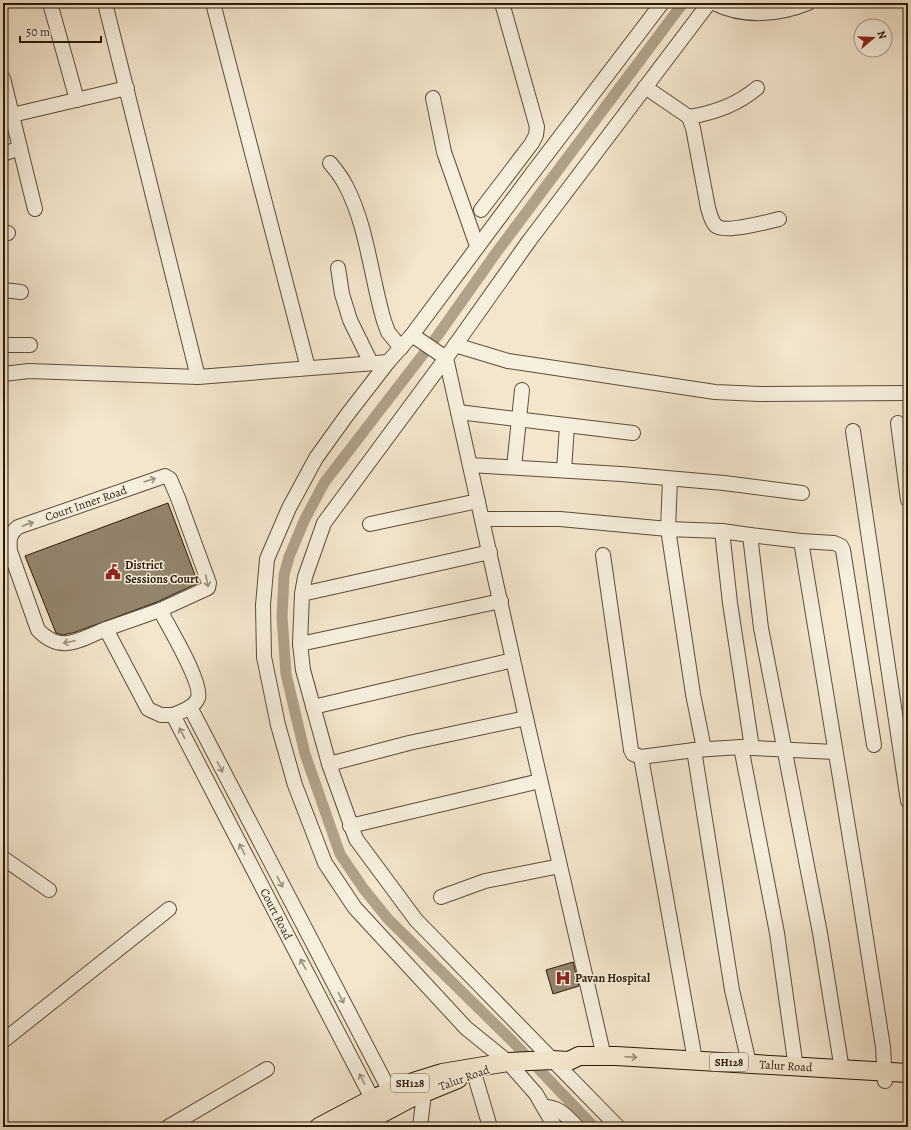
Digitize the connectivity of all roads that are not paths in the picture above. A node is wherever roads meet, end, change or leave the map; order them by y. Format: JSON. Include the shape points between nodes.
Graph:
{"nodes":[{"id":1,"x":50,"y":3,"type":"edge"},
{"id":2,"x":105,"y":3,"type":"edge"},
{"id":3,"x":213,"y":3,"type":"edge"},
{"id":4,"x":502,"y":3,"type":"edge"},
{"id":5,"x":662,"y":3,"type":"edge"},
{"id":6,"x":709,"y":3,"type":"edge"},
{"id":7,"x":714,"y":3,"type":"edge"},
{"id":8,"x":808,"y":3,"type":"edge"},
{"id":9,"x":3,"y":78,"type":"edge"},
{"id":10,"x":645,"y":87,"type":"junction"},
{"id":11,"x":126,"y":88,"type":"junction"},
{"id":12,"x":757,"y":88,"type":"dead end"},
{"id":13,"x":433,"y":98,"type":"dead end"},
{"id":14,"x":77,"y":100,"type":"junction"},
{"id":15,"x":12,"y":115,"type":"junction"},
{"id":16,"x":689,"y":117,"type":"junction"},
{"id":17,"x":20,"y":148,"type":"junction"},
{"id":18,"x":3,"y":154,"type":"edge"},
{"id":19,"x":330,"y":163,"type":"dead end"},
{"id":20,"x":35,"y":209,"type":"dead end"},
{"id":21,"x":481,"y":210,"type":"dead end"},
{"id":22,"x":779,"y":220,"type":"dead end"},
{"id":23,"x":477,"y":246,"type":"junction"},
{"id":24,"x":338,"y":268,"type":"dead end"},
{"id":25,"x":3,"y":290,"type":"edge"},
{"id":26,"x":21,"y":292,"type":"dead end"},
{"id":27,"x":415,"y":338,"type":"junction"},
{"id":28,"x":30,"y":345,"type":"dead end"},
{"id":29,"x":455,"y":345,"type":"junction"},
{"id":30,"x":3,"y":346,"type":"edge"},
{"id":31,"x":400,"y":348,"type":"junction"},
{"id":32,"x":442,"y":355,"type":"junction"},
{"id":33,"x":388,"y":362,"type":"junction"},
{"id":34,"x":371,"y":363,"type":"junction"},
{"id":35,"x":308,"y":368,"type":"junction"},
{"id":36,"x":3,"y":374,"type":"edge"},
{"id":37,"x":198,"y":376,"type":"junction"},
{"id":38,"x":522,"y":390,"type":"dead end"},
{"id":39,"x":908,"y":393,"type":"edge"},
{"id":40,"x":458,"y":412,"type":"junction"},
{"id":41,"x":518,"y":419,"type":"junction"},
{"id":42,"x":898,"y":423,"type":"dead end"},
{"id":43,"x":567,"y":426,"type":"junction"},
{"id":44,"x":853,"y":431,"type":"dead end"},
{"id":45,"x":633,"y":433,"type":"dead end"},
{"id":46,"x":470,"y":465,"type":"junction"},
{"id":47,"x":514,"y":467,"type":"junction"},
{"id":48,"x":564,"y":470,"type":"junction"},
{"id":49,"x":670,"y":479,"type":"junction"},
{"id":50,"x":802,"y":493,"type":"dead end"},
{"id":51,"x":908,"y":500,"type":"edge"},
{"id":52,"x":478,"y":501,"type":"junction"},
{"id":53,"x":482,"y":519,"type":"junction"},
{"id":54,"x":370,"y":524,"type":"dead end"},
{"id":55,"x":668,"y":529,"type":"junction"},
{"id":56,"x":722,"y":531,"type":"junction"},
{"id":57,"x":750,"y":535,"type":"junction"},
{"id":58,"x":801,"y":541,"type":"junction"},
{"id":59,"x":490,"y":552,"type":"junction"},
{"id":60,"x":603,"y":555,"type":"dead end"},
{"id":61,"x":302,"y":594,"type":"junction"},
{"id":62,"x":501,"y":602,"type":"junction"},
{"id":63,"x":160,"y":610,"type":"junction"},
{"id":64,"x":106,"y":630,"type":"junction"},
{"id":65,"x":300,"y":644,"type":"junction"},
{"id":66,"x":513,"y":660,"type":"junction"},
{"id":67,"x":190,"y":707,"type":"junction"},
{"id":68,"x":313,"y":707,"type":"junction"},
{"id":69,"x":173,"y":715,"type":"junction"},
{"id":70,"x":526,"y":718,"type":"junction"},
{"id":71,"x":874,"y":745,"type":"dead end"},
{"id":72,"x":747,"y":748,"type":"junction"},
{"id":73,"x":699,"y":749,"type":"junction"},
{"id":74,"x":785,"y":750,"type":"junction"},
{"id":75,"x":835,"y":752,"type":"junction"},
{"id":76,"x":641,"y":757,"type":"junction"},
{"id":77,"x":329,"y":764,"type":"junction"},
{"id":78,"x":540,"y":781,"type":"junction"},
{"id":79,"x":908,"y":801,"type":"edge"},
{"id":80,"x":350,"y":826,"type":"junction"},
{"id":81,"x":3,"y":858,"type":"edge"},
{"id":82,"x":560,"y":866,"type":"junction"},
{"id":83,"x":49,"y":890,"type":"dead end"},
{"id":84,"x":441,"y":897,"type":"dead end"},
{"id":85,"x":169,"y":909,"type":"dead end"},
{"id":86,"x":3,"y":1041,"type":"edge"},
{"id":87,"x":604,"y":1057,"type":"junction"},
{"id":88,"x":695,"y":1060,"type":"junction"},
{"id":89,"x":560,"y":1061,"type":"junction"},
{"id":90,"x":508,"y":1062,"type":"junction"},
{"id":91,"x":749,"y":1064,"type":"junction"},
{"id":92,"x":796,"y":1068,"type":"junction"},
{"id":93,"x":267,"y":1069,"type":"dead end"},
{"id":94,"x":842,"y":1070,"type":"junction"},
{"id":95,"x":474,"y":1073,"type":"junction"},
{"id":96,"x":908,"y":1073,"type":"edge"},
{"id":97,"x":885,"y":1076,"type":"junction"},
{"id":98,"x":908,"y":1082,"type":"edge"},
{"id":99,"x":424,"y":1093,"type":"junction"},
{"id":100,"x":393,"y":1098,"type":"junction"},
{"id":101,"x":376,"y":1106,"type":"junction"},
{"id":102,"x":544,"y":1107,"type":"junction"},
{"id":103,"x":168,"y":1127,"type":"edge"},
{"id":104,"x":319,"y":1127,"type":"edge"},
{"id":105,"x":356,"y":1127,"type":"edge"},
{"id":106,"x":420,"y":1127,"type":"edge"},
{"id":107,"x":490,"y":1127,"type":"edge"},
{"id":108,"x":555,"y":1127,"type":"edge"},
{"id":109,"x":576,"y":1127,"type":"edge"},
{"id":110,"x":618,"y":1127,"type":"edge"}],
"edges":[{"from":1,"to":14,"type":"street"},
{"from":2,"to":11,"type":"street"},
{"from":3,"to":35,"type":"street"},
{"from":4,"to":21,"type":"street","via":[[537,127],[532,143]]},
{"from":5,"to":23,"type":"street"},
{"from":6,"to":10,"type":"street"},
{"from":7,"to":8,"type":"street","via":[[724,8],[752,13],[779,12]]},
{"from":9,"to":15,"type":"street"},
{"from":10,"to":16,"type":"street"},
{"from":10,"to":29,"type":"street","via":[[529,241]]},
{"from":11,"to":14,"type":"street"},
{"from":11,"to":37,"type":"street"},
{"from":12,"to":16,"type":"street","via":[[728,107]]},
{"from":13,"to":23,"type":"street","via":[[444,152]]},
{"from":14,"to":15,"type":"street"},
{"from":15,"to":17,"type":"street"},
{"from":16,"to":22,"type":"street","via":[[708,208],[711,219],[717,226],[726,229]]},
{"from":17,"to":18,"type":"street"},
{"from":17,"to":20,"type":"street"},
{"from":19,"to":31,"type":"street","via":[[346,184],[351,196],[359,218],[384,321],[388,332]]},
{"from":23,"to":27,"type":"street"},
{"from":24,"to":34,"type":"street","via":[[350,320]]},
{"from":25,"to":26,"type":"street"},
{"from":27,"to":31,"type":"street"},
{"from":27,"to":32,"type":"street"},
{"from":28,"to":30,"type":"street"},
{"from":29,"to":32,"type":"street"},
{"from":29,"to":39,"type":"street","via":[[508,361],[715,392]]},
{"from":31,"to":33,"type":"street"},
{"from":32,"to":40,"type":"street"},
{"from":32,"to":61,"type":"street","via":[[324,523],[305,577]]},
{"from":33,"to":34,"type":"street"},
{"from":33,"to":90,"type":"street","via":[[316,458],[289,508],[267,559],[263,605],[264,657],[278,725],[295,785],[325,863],[355,908],[466,1028]]},
{"from":34,"to":35,"type":"street"},
{"from":35,"to":37,"type":"street"},
{"from":36,"to":37,"type":"street","via":[[29,371]]},
{"from":38,"to":41,"type":"street"},
{"from":40,"to":41,"type":"street"},
{"from":40,"to":46,"type":"street"},
{"from":41,"to":43,"type":"street"},
{"from":41,"to":47,"type":"street"},
{"from":42,"to":51,"type":"street"},
{"from":43,"to":45,"type":"street"},
{"from":43,"to":48,"type":"street"},
{"from":44,"to":79,"type":"street"},
{"from":46,"to":47,"type":"street"},
{"from":46,"to":52,"type":"street"},
{"from":47,"to":48,"type":"street"},
{"from":48,"to":49,"type":"street"},
{"from":49,"to":50,"type":"street"},
{"from":49,"to":55,"type":"street"},
{"from":52,"to":53,"type":"street"},
{"from":52,"to":54,"type":"street"},
{"from":53,"to":55,"type":"street","via":[[560,519]]},
{"from":53,"to":59,"type":"street"},
{"from":55,"to":56,"type":"street"},
{"from":55,"to":73,"type":"street"},
{"from":56,"to":57,"type":"street"},
{"from":56,"to":72,"type":"street"},
{"from":57,"to":58,"type":"street"},
{"from":57,"to":74,"type":"street","via":[[761,628]]},
{"from":58,"to":71,"type":"street","via":[[834,543],[843,550]]},
{"from":58,"to":75,"type":"street"},
{"from":59,"to":61,"type":"street"},
{"from":59,"to":62,"type":"street"},
{"from":60,"to":76,"type":"street","via":[[631,750],[633,754]]},
{"from":61,"to":65,"type":"street"},
{"from":62,"to":65,"type":"street"},
{"from":62,"to":66,"type":"street"},
{"from":63,"to":64,"type":"street"},
{"from":64,"to":63,"type":"street","name":"Court Inner Road","one_way":true,"via":[[63,644],[51,642],[38,630],[10,550],[12,532],[18,527],[164,476],[170,479],[209,583],[208,588]]},
{"from":63,"to":67,"type":"street","via":[[194,675],[198,697]]},
{"from":64,"to":69,"type":"street","via":[[148,709],[161,715]]},
{"from":65,"to":68,"type":"street","via":[[303,670]]},
{"from":66,"to":68,"type":"street"},
{"from":66,"to":70,"type":"street"},
{"from":67,"to":69,"type":"street"},
{"from":67,"to":100,"type":"street","name":"Court Road","one_way":true},
{"from":68,"to":77,"type":"street"},
{"from":101,"to":69,"type":"street","name":"Court Road","one_way":true},
{"from":70,"to":77,"type":"street","via":[[409,743]]},
{"from":70,"to":78,"type":"street"},
{"from":72,"to":73,"type":"street"},
{"from":72,"to":74,"type":"street"},
{"from":72,"to":92,"type":"street"},
{"from":73,"to":76,"type":"street"},
{"from":73,"to":91,"type":"street","via":[[732,990]]},
{"from":74,"to":75,"type":"street"},
{"from":74,"to":94,"type":"street","via":[[820,933]]},
{"from":75,"to":97,"type":"street","via":[[858,882],[883,1047]]},
{"from":76,"to":88,"type":"street"},
{"from":77,"to":80,"type":"street"},
{"from":78,"to":80,"type":"street"},
{"from":78,"to":82,"type":"street"},
{"from":80,"to":89,"type":"street","via":[[362,849],[416,920]]},
{"from":81,"to":83,"type":"street"},
{"from":82,"to":84,"type":"street","via":[[485,881]]},
{"from":82,"to":87,"type":"street"},
{"from":85,"to":86,"type":"street"},
{"from":87,"to":88,"type":"main road","name":"Talur Road","number":"SH128","one_way":true},
{"from":87,"to":89,"type":"main road","name":"Talur Road","number":"SH128","via":[[579,1056]]},
{"from":88,"to":91,"type":"main road","name":"Talur Road","number":"SH128"},
{"from":89,"to":90,"type":"main road","name":"Talur Road","number":"SH128"},
{"from":89,"to":97,"type":"main road","name":"Talur Road","number":"SH128","via":[[603,1068]]},
{"from":89,"to":110,"type":"street"},
{"from":90,"to":95,"type":"main road","name":"Talur Road","number":"SH128"},
{"from":90,"to":100,"type":"main road","name":"Talur Road","number":"SH128","via":[[442,1073]]},
{"from":90,"to":102,"type":"street"},
{"from":91,"to":92,"type":"main road","name":"Talur Road","number":"SH128"},
{"from":92,"to":94,"type":"main road","name":"Talur Road","number":"SH128"},
{"from":93,"to":103,"type":"street"},
{"from":94,"to":97,"type":"main road","name":"Talur Road","number":"SH128"},
{"from":95,"to":99,"type":"main road","name":"Talur Road","number":"SH128"},
{"from":95,"to":107,"type":"street"},
{"from":96,"to":97,"type":"main road","name":"Talur Road","number":"SH128"},
{"from":97,"to":98,"type":"main road","name":"Talur Road","number":"SH128"},
{"from":99,"to":100,"type":"main road","name":"Talur Road","number":"SH128"},
{"from":99,"to":106,"type":"street"},
{"from":100,"to":101,"type":"main road","name":"Talur Road","number":"SH128"},
{"from":101,"to":104,"type":"main road","name":"Talur Road","number":"SH128"},
{"from":101,"to":105,"type":"main road","name":"Talur Road","number":"SH128"},
{"from":102,"to":108,"type":"street"},
{"from":102,"to":109,"type":"street","via":[[560,1110]]}]}
